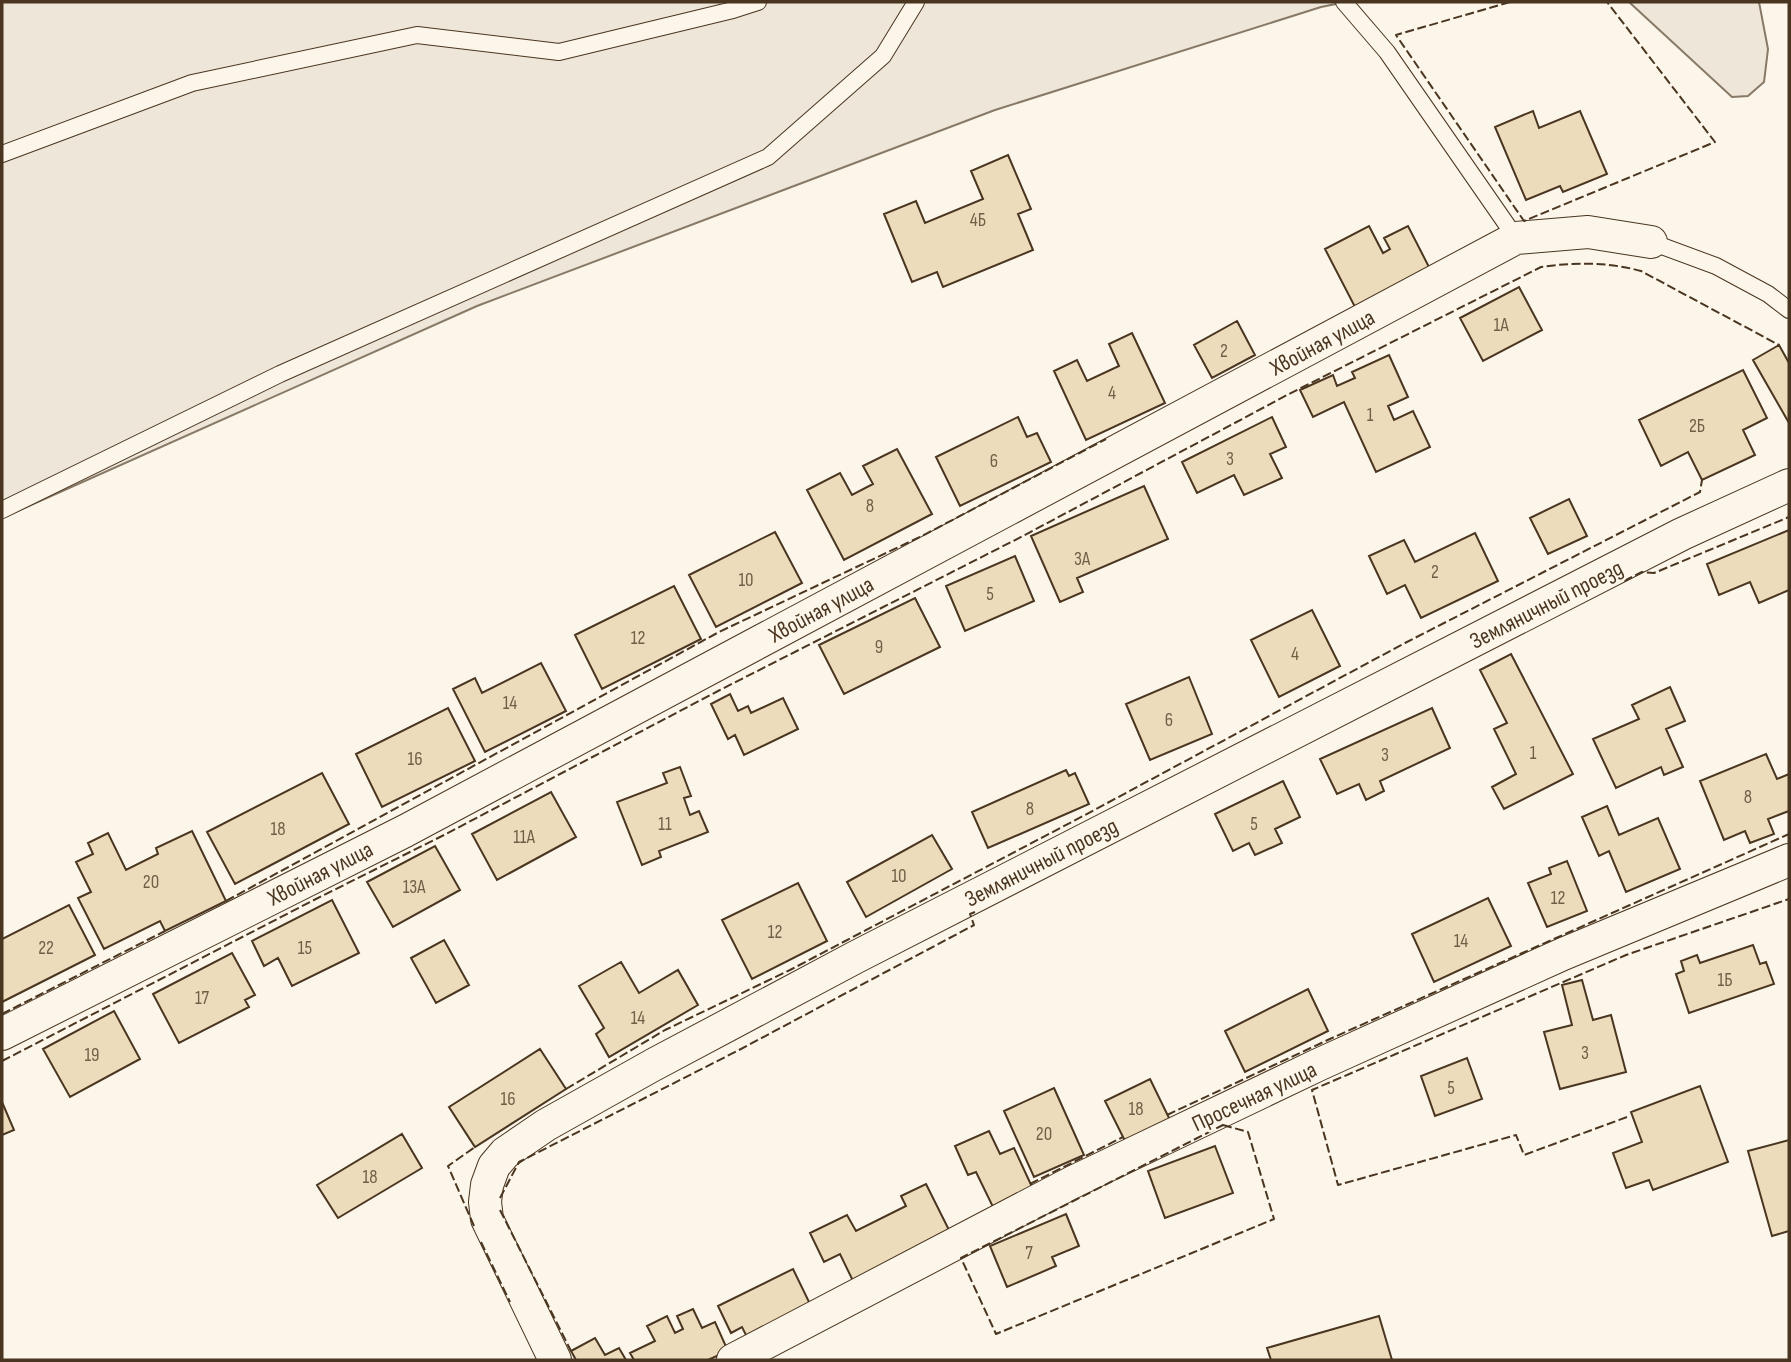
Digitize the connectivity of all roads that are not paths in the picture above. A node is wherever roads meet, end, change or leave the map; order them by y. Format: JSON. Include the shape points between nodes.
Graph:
{"nodes":[{"id":1,"x":758,"y":2,"type":"edge"},
{"id":2,"x":916,"y":2,"type":"edge"},
{"id":3,"x":1344,"y":2,"type":"edge"},
{"id":4,"x":2,"y":153,"type":"edge"},
{"id":5,"x":1516,"y":239,"type":"junction"},
{"id":6,"x":1651,"y":242,"type":"joint"},
{"id":7,"x":1789,"y":310,"type":"edge"},
{"id":8,"x":1789,"y":485,"type":"edge"},
{"id":9,"x":2,"y":510,"type":"edge"},
{"id":10,"x":1789,"y":860,"type":"edge"},
{"id":11,"x":2,"y":1034,"type":"edge"},
{"id":12,"x":555,"y":1360,"type":"edge"},
{"id":13,"x":733,"y":1360,"type":"edge"}],
"edges":[{"from":1,"to":4,"type":"lane","via":[[559,52],[417,36],[192,83]]},
{"from":2,"to":9,"type":"lane","via":[[883,56],[768,157],[280,374]]},
{"from":3,"to":5,"type":"lane","via":[[1387,52]]},
{"from":5,"to":6,"type":"street","name":"Хвойная улица","via":[[1588,232]]},
{"from":5,"to":11,"type":"street","name":"Хвойная улица","via":[[417,824]]},
{"from":6,"to":7,"type":"lane","via":[[1716,266]]},
{"from":8,"to":12,"type":"street","name":"Земляничный проезд","via":[[1682,534],[856,957],[641,1071],[505,1153],[487,1185],[487,1219]]},
{"from":10,"to":13,"type":"street","name":"Просечная улица","via":[[1563,954],[1320,1064],[1073,1182]]}]}
